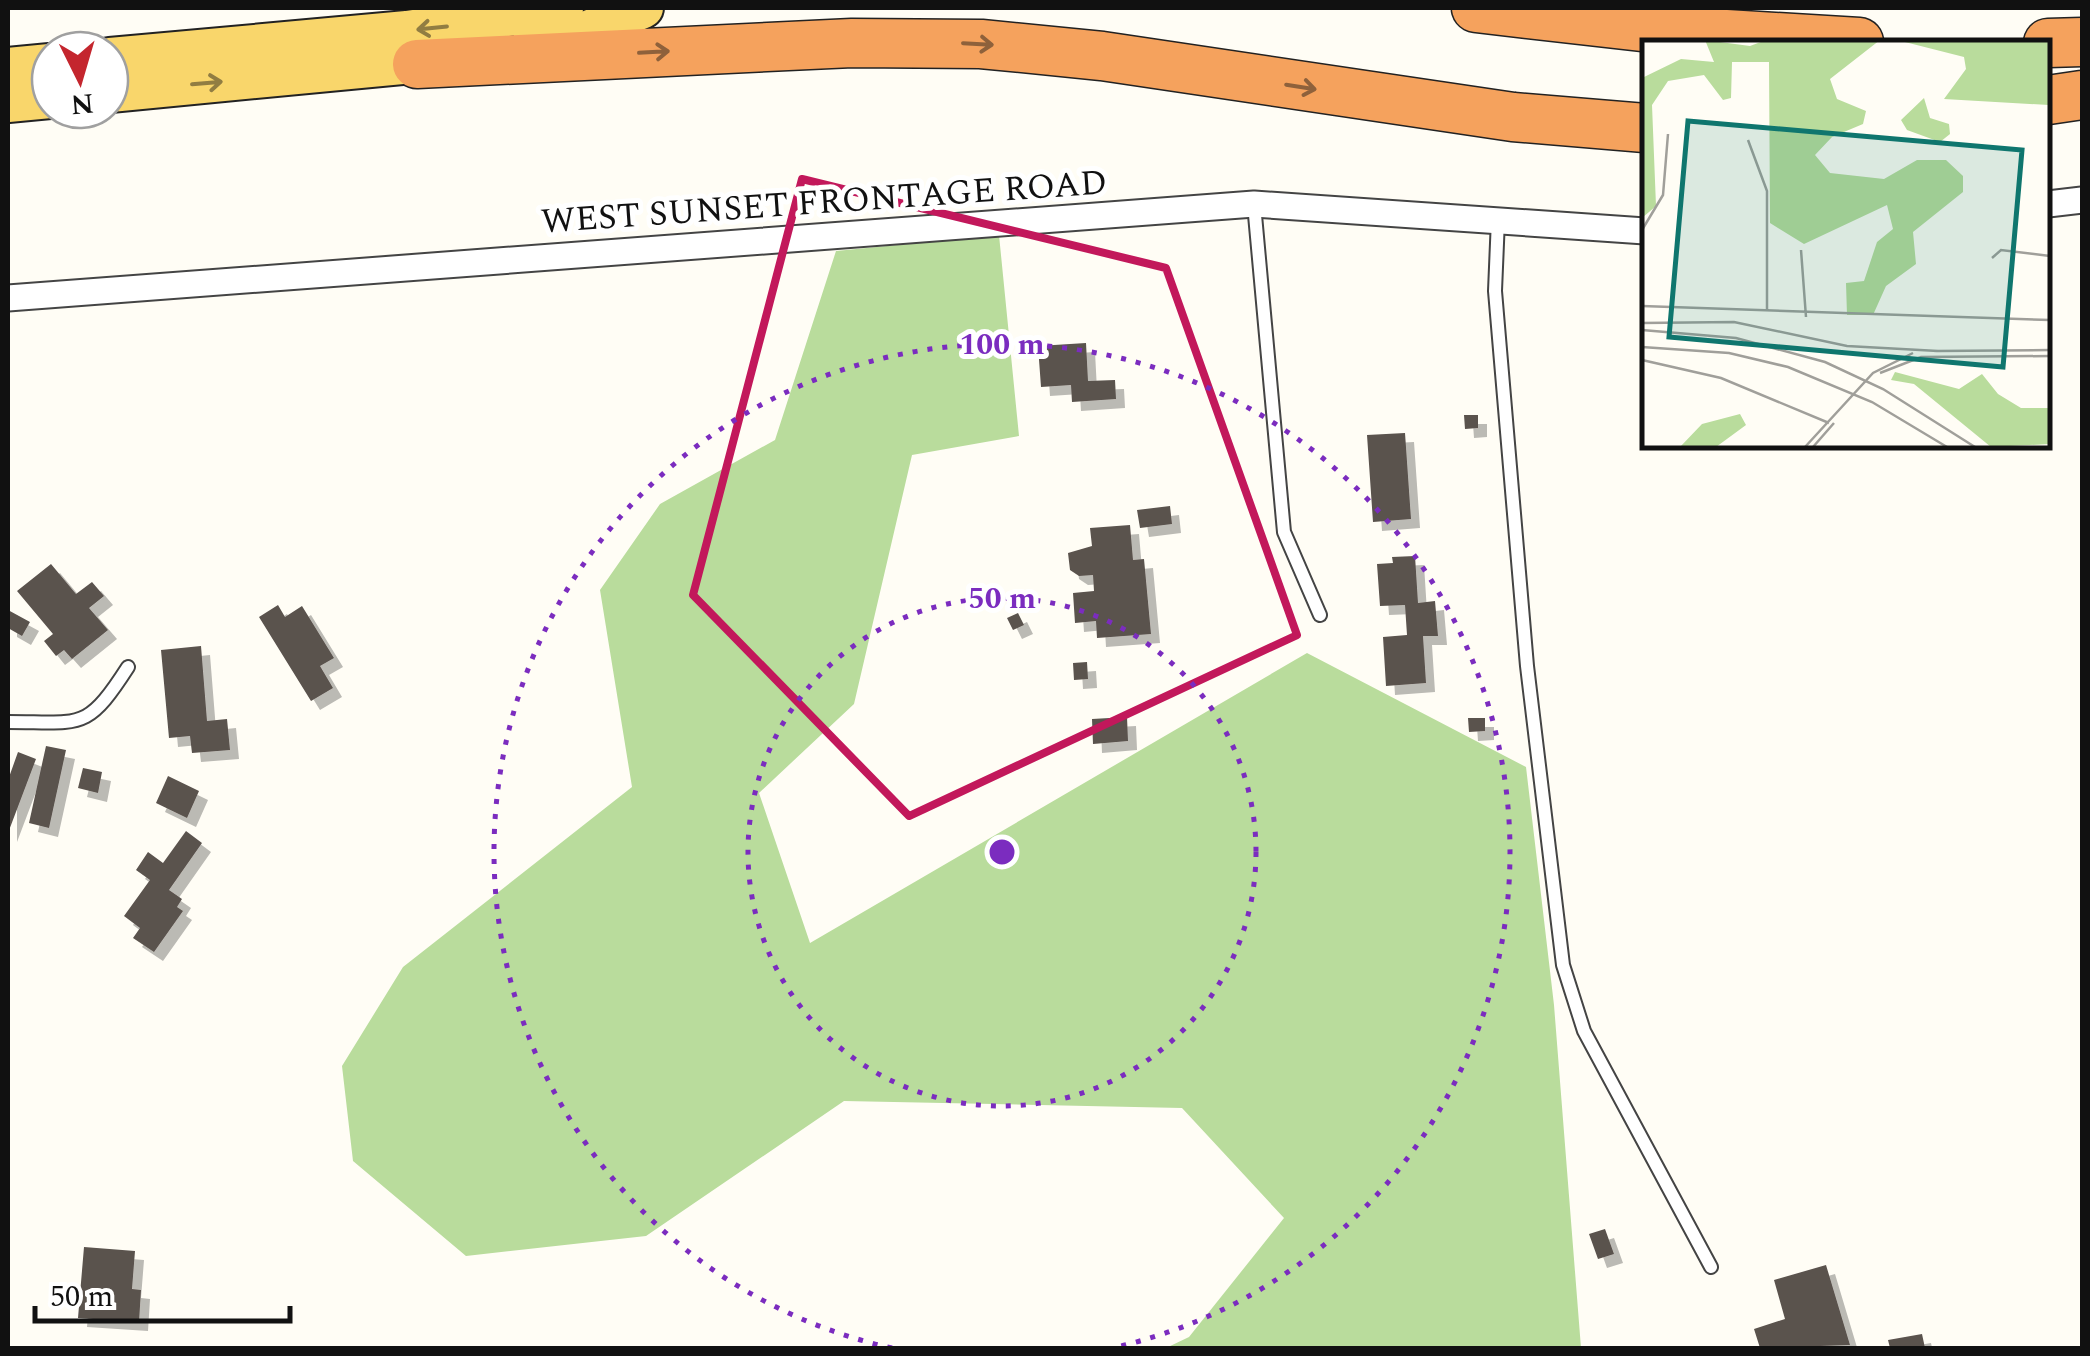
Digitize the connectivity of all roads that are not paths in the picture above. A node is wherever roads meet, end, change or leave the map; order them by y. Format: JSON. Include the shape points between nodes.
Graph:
{"nodes":[{"id":1,"x":563,"y":8,"type":"edge"},
{"id":2,"x":643,"y":8,"type":"edge"},
{"id":3,"x":1476,"y":8,"type":"edge"},
{"id":4,"x":1822,"y":40,"type":"edge"},
{"id":5,"x":2050,"y":42,"type":"edge"},
{"id":6,"x":2082,"y":42,"type":"edge"},
{"id":7,"x":130,"y":56,"type":"edge"},
{"id":8,"x":416,"y":64,"type":"junction"},
{"id":9,"x":130,"y":90,"type":"edge"},
{"id":10,"x":2082,"y":95,"type":"edge"},
{"id":11,"x":2050,"y":100,"type":"edge"},
{"id":12,"x":1642,"y":128,"type":"edge"},
{"id":13,"x":2082,"y":200,"type":"edge"},
{"id":14,"x":1254,"y":204,"type":"junction"},
{"id":15,"x":2050,"y":204,"type":"edge"},
{"id":16,"x":1498,"y":218,"type":"junction"},
{"id":17,"x":1642,"y":232,"type":"edge"},
{"id":18,"x":8,"y":298,"type":"edge"},
{"id":19,"x":1320,"y":615,"type":"dead end"},
{"id":20,"x":128,"y":668,"type":"dead end"},
{"id":21,"x":8,"y":722,"type":"edge"},
{"id":22,"x":1710,"y":1267,"type":"dead end"}],
"edges":[{"from":1,"to":7,"type":"main road","one_way":true,"via":[[424,30]]},
{"from":2,"to":8,"type":"main road","via":[[556,41]]},
{"from":3,"to":4,"type":"highway","via":[[1676,32]]},
{"from":5,"to":6,"type":"highway"},
{"from":9,"to":8,"type":"main road","one_way":true},
{"from":8,"to":12,"type":"highway","one_way":true,"via":[[852,43],[981,44],[1513,117]]},
{"from":10,"to":11,"type":"highway"},
{"from":13,"to":15,"type":"street"},
{"from":14,"to":16,"type":"street","name":"WEST SUNSET FRONTAGE ROAD"},
{"from":14,"to":18,"type":"street","name":"WEST SUNSET FRONTAGE ROAD"},
{"from":14,"to":19,"type":"lane","via":[[1284,532]]},
{"from":16,"to":17,"type":"street","name":"WEST SUNSET FRONTAGE ROAD"},
{"from":16,"to":22,"type":"lane","via":[[1495,291],[1527,666],[1564,965],[1584,1031]]},
{"from":20,"to":21,"type":"lane","via":[[100,711],[74,722]]}]}
